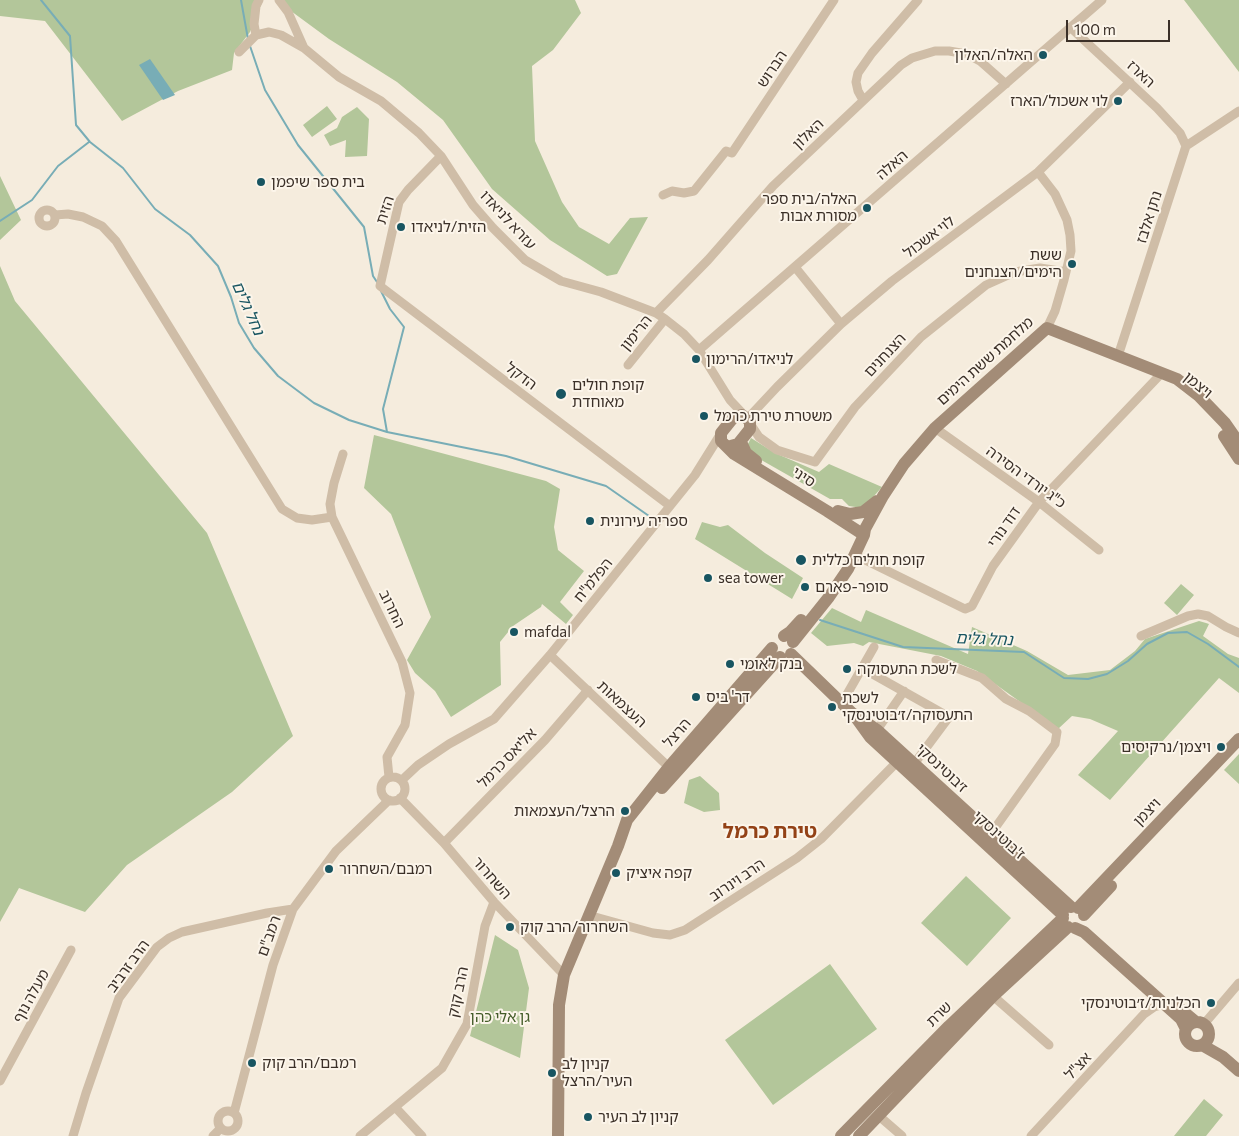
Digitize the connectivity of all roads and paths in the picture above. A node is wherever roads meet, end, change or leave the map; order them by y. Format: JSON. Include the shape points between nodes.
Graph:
{"nodes":[{"id":1,"x":259,"y":0,"type":"edge"},
{"id":2,"x":279,"y":0,"type":"edge"},
{"id":3,"x":834,"y":0,"type":"edge"},
{"id":4,"x":918,"y":0,"type":"edge"},
{"id":5,"x":1102,"y":0,"type":"edge"},
{"id":6,"x":1070,"y":28,"type":"junction"},
{"id":7,"x":256,"y":35,"type":"junction"},
{"id":8,"x":304,"y":48,"type":"junction"},
{"id":9,"x":239,"y":52,"type":"dead end"},
{"id":10,"x":1130,"y":82,"type":"junction"},
{"id":11,"x":1006,"y":84,"type":"junction"},
{"id":12,"x":863,"y":100,"type":"junction"},
{"id":13,"x":1239,"y":111,"type":"edge"},
{"id":14,"x":1186,"y":146,"type":"junction"},
{"id":15,"x":441,"y":156,"type":"junction"},
{"id":16,"x":1038,"y":172,"type":"junction"},
{"id":17,"x":663,"y":195,"type":"dead end"},
{"id":18,"x":55,"y":215,"type":"dead end"},
{"id":19,"x":795,"y":267,"type":"junction"},
{"id":20,"x":1066,"y":272,"type":"junction"},
{"id":21,"x":380,"y":286,"type":"joint"},
{"id":22,"x":656,"y":312,"type":"junction"},
{"id":23,"x":665,"y":319,"type":"junction"},
{"id":24,"x":841,"y":324,"type":"junction"},
{"id":25,"x":1047,"y":328,"type":"junction"},
{"id":26,"x":699,"y":350,"type":"junction"},
{"id":27,"x":1118,"y":356,"type":"junction"},
{"id":28,"x":628,"y":365,"type":"dead end"},
{"id":29,"x":1159,"y":376,"type":"junction"},
{"id":30,"x":744,"y":419,"type":"junction"},
{"id":31,"x":934,"y":428,"type":"junction"},
{"id":32,"x":741,"y":442,"type":"junction"},
{"id":33,"x":724,"y":443,"type":"junction"},
{"id":34,"x":1239,"y":443,"type":"edge"},
{"id":35,"x":343,"y":454,"type":"dead end"},
{"id":36,"x":1239,"y":459,"type":"edge"},
{"id":37,"x":882,"y":496,"type":"junction"},
{"id":38,"x":1039,"y":502,"type":"junction"},
{"id":39,"x":670,"y":506,"type":"junction"},
{"id":40,"x":838,"y":511,"type":"junction"},
{"id":41,"x":332,"y":517,"type":"junction"},
{"id":42,"x":862,"y":532,"type":"junction"},
{"id":43,"x":1098,"y":550,"type":"dead end"},
{"id":44,"x":855,"y":555,"type":"junction"},
{"id":45,"x":1239,"y":633,"type":"edge"},
{"id":46,"x":1141,"y":636,"type":"dead end"},
{"id":47,"x":784,"y":647,"type":"junction"},
{"id":48,"x":874,"y":647,"type":"dead end"},
{"id":49,"x":550,"y":655,"type":"junction"},
{"id":50,"x":936,"y":660,"type":"dead end"},
{"id":51,"x":862,"y":668,"type":"junction"},
{"id":52,"x":588,"y":690,"type":"junction"},
{"id":53,"x":904,"y":691,"type":"junction"},
{"id":54,"x":842,"y":703,"type":"junction"},
{"id":55,"x":852,"y":713,"type":"junction"},
{"id":56,"x":877,"y":730,"type":"junction"},
{"id":57,"x":1239,"y":739,"type":"edge"},
{"id":58,"x":1239,"y":747,"type":"edge"},
{"id":59,"x":897,"y":762,"type":"junction"},
{"id":60,"x":914,"y":764,"type":"junction"},
{"id":61,"x":672,"y":770,"type":"junction"},
{"id":62,"x":389,"y":777,"type":"junction"},
{"id":63,"x":402,"y":780,"type":"junction"},
{"id":64,"x":400,"y":798,"type":"junction"},
{"id":65,"x":389,"y":800,"type":"junction"},
{"id":66,"x":990,"y":835,"type":"junction"},
{"id":67,"x":444,"y":843,"type":"junction"},
{"id":68,"x":494,"y":902,"type":"junction"},
{"id":69,"x":293,"y":909,"type":"junction"},
{"id":70,"x":588,"y":915,"type":"junction"},
{"id":71,"x":1073,"y":917,"type":"junction"},
{"id":72,"x":71,"y":950,"type":"dead end"},
{"id":73,"x":564,"y":975,"type":"junction"},
{"id":74,"x":1239,"y":983,"type":"edge"},
{"id":75,"x":1148,"y":990,"type":"junction"},
{"id":76,"x":993,"y":996,"type":"junction"},
{"id":77,"x":1165,"y":1004,"type":"junction"},
{"id":78,"x":1144,"y":1014,"type":"junction"},
{"id":79,"x":1199,"y":1031,"type":"junction"},
{"id":80,"x":1048,"y":1045,"type":"dead end"},
{"id":81,"x":1239,"y":1063,"type":"edge"},
{"id":82,"x":1239,"y":1071,"type":"edge"},
{"id":83,"x":0,"y":1081,"type":"edge"},
{"id":84,"x":395,"y":1107,"type":"junction"},
{"id":85,"x":234,"y":1113,"type":"junction"},
{"id":86,"x":878,"y":1116,"type":"junction"},
{"id":87,"x":221,"y":1128,"type":"junction"},
{"id":88,"x":237,"y":1132,"type":"edge"},
{"id":89,"x":73,"y":1136,"type":"edge"},
{"id":90,"x":213,"y":1136,"type":"edge"},
{"id":91,"x":360,"y":1136,"type":"edge"},
{"id":92,"x":422,"y":1136,"type":"edge"},
{"id":93,"x":558,"y":1136,"type":"edge"},
{"id":94,"x":565,"y":1136,"type":"edge"},
{"id":95,"x":841,"y":1136,"type":"edge"},
{"id":96,"x":859,"y":1136,"type":"edge"},
{"id":97,"x":902,"y":1136,"type":"edge"},
{"id":98,"x":1032,"y":1136,"type":"edge"}],
"edges":[{"from":1,"to":7,"type":"street","via":[[254,24]]},
{"from":2,"to":8,"type":"street","name":"עזרא לניאדו"},
{"from":3,"to":17,"type":"street","name":"הברוש","via":[[732,153],[726,152],[694,192],[672,191]]},
{"from":4,"to":12,"type":"street","via":[[858,73],[856,82]]},
{"from":5,"to":6,"type":"street","name":"האלה"},
{"from":6,"to":10,"type":"street","name":"הארז"},
{"from":6,"to":11,"type":"street","name":"האלה"},
{"from":7,"to":8,"type":"street","name":"עזרא לניאדו","via":[[269,32],[281,35]]},
{"from":7,"to":9,"type":"street"},
{"from":8,"to":15,"type":"street","name":"עזרא לניאדו","via":[[339,77],[381,101]]},
{"from":10,"to":14,"type":"street","name":"הארז","via":[[1180,133]]},
{"from":10,"to":16,"type":"street","name":"לוי אשכול"},
{"from":11,"to":12,"type":"street","name":"האלון","via":[[967,54],[935,51],[901,65]]},
{"from":11,"to":19,"type":"street","name":"האלה"},
{"from":12,"to":22,"type":"street","name":"האלון","via":[[773,186],[708,260]]},
{"from":13,"to":14,"type":"street"},
{"from":14,"to":27,"type":"street","name":"נתן אלבז"},
{"from":15,"to":21,"type":"street","name":"הזית","via":[[399,202]]},
{"from":15,"to":22,"type":"street","name":"עזרא לניאדו","via":[[473,205],[525,260],[561,281]]},
{"from":16,"to":20,"type":"street","name":"מלחמת ששת הימים","via":[[1055,194],[1067,220],[1071,250]]},
{"from":16,"to":24,"type":"street","name":"לוי אשכול","via":[[892,281]]},
{"from":18,"to":41,"type":"street","via":[[84,217],[102,226],[116,241],[282,509],[297,518]]},
{"from":19,"to":24,"type":"street"},
{"from":19,"to":26,"type":"street","name":"האלה"},
{"from":20,"to":25,"type":"street","name":"מלחמת ששת הימים"},
{"from":20,"to":30,"type":"street","name":"הצנחנים","via":[[1040,268],[1014,272],[986,285],[921,337],[855,407],[815,462],[777,450],[759,437]]},
{"from":21,"to":39,"type":"street","name":"הדקל"},
{"from":22,"to":23,"type":"street","name":"עזרא לניאדו"},
{"from":23,"to":26,"type":"street","name":"עזרא לניאדו"},
{"from":23,"to":28,"type":"street","name":"הרימון"},
{"from":24,"to":30,"type":"street","name":"לוי אשכול"},
{"from":25,"to":27,"type":"street","name":"ויצמן"},
{"from":25,"to":31,"type":"street","name":"מלחמת ששת הימים"},
{"from":26,"to":30,"type":"street","name":"עזרא לניאדו"},
{"from":27,"to":29,"type":"street","name":"ויצמן"},
{"from":27,"to":34,"type":"street","name":"ויצמן","via":[[1186,384],[1215,412]]},
{"from":29,"to":36,"type":"street","name":"ויצמן","via":[[1179,388],[1210,417]]},
{"from":29,"to":38,"type":"street","name":"דוד נורי"},
{"from":30,"to":32,"type":"street","via":[[748,433]]},
{"from":30,"to":33,"type":"street","via":[[723,430]]},
{"from":31,"to":37,"type":"street","name":"מלחמת ששת הימים"},
{"from":31,"to":38,"type":"street","name":"כ\"ג יורדי הסירה"},
{"from":32,"to":33,"type":"street","via":[[734,446]]},
{"from":32,"to":40,"type":"street","name":"סיני","via":[[752,458]]},
{"from":33,"to":39,"type":"street","name":"הפלמ\"ח","via":[[704,462]]},
{"from":33,"to":42,"type":"street","name":"סיני","via":[[734,454]]},
{"from":35,"to":41,"type":"street","name":"החרוב","via":[[330,504]]},
{"from":37,"to":40,"type":"street","via":[[863,512],[850,514]]},
{"from":37,"to":42,"type":"street","name":"מלחמת ששת הימים"},
{"from":38,"to":43,"type":"street","name":"כ\"ג יורדי הסירה"},
{"from":38,"to":44,"type":"street","name":"דוד נורי","via":[[993,566],[972,606],[964,609]]},
{"from":39,"to":49,"type":"street","name":"הפלמ\"ח"},
{"from":40,"to":42,"type":"street","name":"סיני"},
{"from":41,"to":62,"type":"street","name":"החרוב","via":[[402,662],[410,692],[405,725],[387,757]]},
{"from":42,"to":44,"type":"street","name":"מלחמת ששת הימים"},
{"from":42,"to":47,"type":"street","name":"מלחמת ששת הימים"},
{"from":44,"to":47,"type":"street","name":"מלחמת ששת הימים","via":[[834,591]]},
{"from":45,"to":46,"type":"street","via":[[1198,614]]},
{"from":47,"to":54,"type":"street","name":"ז׳בוטינסקי"},
{"from":47,"to":61,"type":"street","name":"הרצל"},
{"from":48,"to":51,"type":"street"},
{"from":49,"to":52,"type":"street","name":"העצמאות"},
{"from":49,"to":63,"type":"street","name":"הפלמ\"ח","via":[[494,719],[449,744]]},
{"from":50,"to":66,"type":"street","via":[[982,678],[1006,699],[1057,732],[1055,744]]},
{"from":51,"to":53,"type":"street"},
{"from":51,"to":54,"type":"street"},
{"from":52,"to":61,"type":"street","name":"העצמאות"},
{"from":52,"to":67,"type":"street","name":"אליאס כרמל","via":[[545,740]]},
{"from":53,"to":56,"type":"street"},
{"from":53,"to":60,"type":"street","via":[[949,717]]},
{"from":54,"to":55,"type":"street","name":"ז׳בוטינסקי"},
{"from":55,"to":56,"type":"street","name":"ז׳בוטינסקי"},
{"from":55,"to":59,"type":"street","name":"ז'בוטינסקי","via":[[870,738]]},
{"from":56,"to":60,"type":"street","name":"ז׳בוטינסקי"},
{"from":57,"to":71,"type":"street","name":"ויצמן"},
{"from":58,"to":71,"type":"street","name":"ויצמן"},
{"from":59,"to":70,"type":"street","name":"הרב וינרוב","via":[[822,839],[685,930],[670,935],[653,933]]},
{"from":59,"to":71,"type":"street","name":"ז'בוטינסקי"},
{"from":60,"to":66,"type":"street","name":"ז׳בוטינסקי"},
{"from":61,"to":70,"type":"street","name":"הרצל","via":[[627,820]]},
{"from":62,"to":63,"type":"street"},
{"from":62,"to":65,"type":"street","via":[[381,789]]},
{"from":63,"to":64,"type":"street","via":[[405,792]]},
{"from":64,"to":65,"type":"street"},
{"from":64,"to":67,"type":"street","name":"השחרור"},
{"from":65,"to":69,"type":"street","name":"רמב\"ם","via":[[336,851]]},
{"from":66,"to":71,"type":"street","name":"ז׳בוטינסקי"},
{"from":67,"to":68,"type":"street","name":"השחרור"},
{"from":68,"to":73,"type":"street","name":"השחרור"},
{"from":68,"to":84,"type":"street","name":"הרב קוק","via":[[485,926],[467,1024],[442,1068]]},
{"from":69,"to":85,"type":"street","name":"רמב\"ם","via":[[273,965]]},
{"from":69,"to":89,"type":"street","name":"הרב זרביב","via":[[182,932],[157,947],[119,998]]},
{"from":70,"to":73,"type":"street","name":"הרצל"},
{"from":71,"to":75,"type":"street","name":"ז׳בוטינסקי","via":[[1084,932]]},
{"from":71,"to":76,"type":"street","name":"שרת"},
{"from":71,"to":79,"type":"street","name":"ז׳בוטינסקי"},
{"from":71,"to":95,"type":"street","name":"שרת","via":[[949,1026]]},
{"from":72,"to":83,"type":"street","name":"מעלה נוף"},
{"from":73,"to":93,"type":"street","name":"הרצל","via":[[559,1005]]},
{"from":73,"to":94,"type":"street","name":"הרצל"},
{"from":74,"to":79,"type":"street"},
{"from":75,"to":77,"type":"street","name":"ז׳בוטינסקי"},
{"from":75,"to":78,"type":"street","via":[[1151,998]]},
{"from":76,"to":80,"type":"street"},
{"from":76,"to":86,"type":"street","name":"שרת"},
{"from":77,"to":78,"type":"street","name":"אצ\"ל"},
{"from":77,"to":79,"type":"street","name":"ז׳בוטינסקי"},
{"from":78,"to":98,"type":"street","name":"אצ\"ל"},
{"from":79,"to":81,"type":"street","name":"ז׳בוטינסקי"},
{"from":79,"to":82,"type":"street","name":"ז׳בוטינסקי"},
{"from":84,"to":91,"type":"street","name":"הרב קוק"},
{"from":84,"to":92,"type":"street"},
{"from":85,"to":87,"type":"street","via":[[228,1110],[219,1115]]},
{"from":85,"to":88,"type":"street","name":"רמב\"ם","via":[[238,1121]]},
{"from":86,"to":96,"type":"street","name":"שרת"},
{"from":86,"to":97,"type":"street"},
{"from":87,"to":88,"type":"street","name":"רמב\"ם"},
{"from":87,"to":90,"type":"street"}]}
